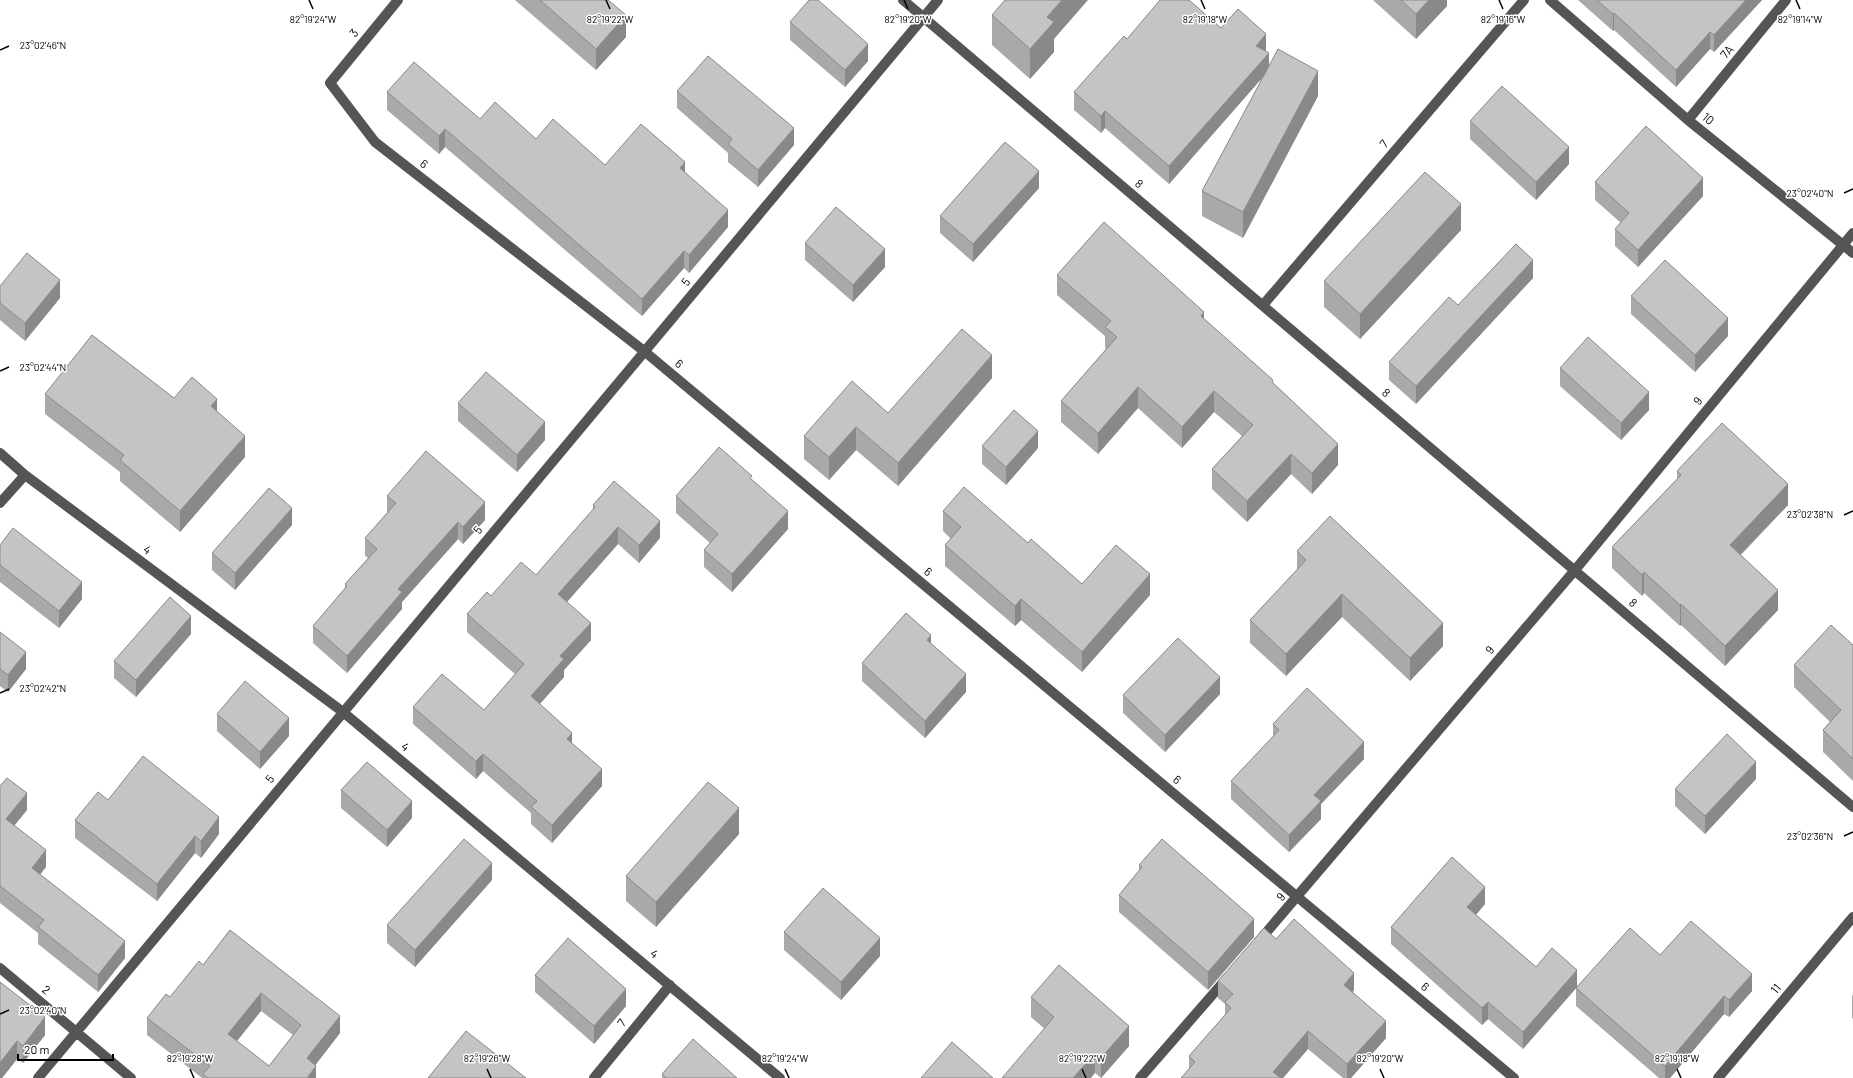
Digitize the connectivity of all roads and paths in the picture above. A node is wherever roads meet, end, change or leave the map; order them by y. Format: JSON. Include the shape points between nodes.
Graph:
{"nodes":[{"id":1,"x":398,"y":0,"type":"edge"},
{"id":2,"x":903,"y":0,"type":"edge"},
{"id":3,"x":938,"y":0,"type":"edge"},
{"id":4,"x":1524,"y":0,"type":"edge"},
{"id":5,"x":1550,"y":0,"type":"edge"},
{"id":6,"x":1786,"y":0,"type":"edge"},
{"id":7,"x":923,"y":18,"type":"junction"},
{"id":8,"x":330,"y":83,"type":"joint"},
{"id":9,"x":1688,"y":120,"type":"junction"},
{"id":10,"x":1853,"y":233,"type":"edge"},
{"id":11,"x":1843,"y":245,"type":"junction"},
{"id":12,"x":1853,"y":253,"type":"edge"},
{"id":13,"x":1263,"y":305,"type":"junction"},
{"id":14,"x":644,"y":352,"type":"junction"},
{"id":15,"x":0,"y":452,"type":"edge"},
{"id":16,"x":25,"y":474,"type":"junction"},
{"id":17,"x":0,"y":503,"type":"edge"},
{"id":18,"x":1575,"y":570,"type":"junction"},
{"id":19,"x":343,"y":712,"type":"junction"},
{"id":20,"x":1853,"y":807,"type":"edge"},
{"id":21,"x":1297,"y":898,"type":"junction"},
{"id":22,"x":1853,"y":917,"type":"edge"},
{"id":23,"x":1250,"y":952,"type":"edge"},
{"id":24,"x":0,"y":968,"type":"edge"},
{"id":25,"x":1234,"y":970,"type":"edge"},
{"id":26,"x":670,"y":985,"type":"junction"},
{"id":27,"x":77,"y":1032,"type":"junction"},
{"id":28,"x":38,"y":1078,"type":"edge"},
{"id":29,"x":131,"y":1078,"type":"edge"},
{"id":30,"x":594,"y":1078,"type":"edge"},
{"id":31,"x":780,"y":1078,"type":"edge"},
{"id":32,"x":1140,"y":1078,"type":"edge"},
{"id":33,"x":1514,"y":1078,"type":"edge"},
{"id":34,"x":1718,"y":1078,"type":"edge"}],
"edges":[{"from":1,"to":8,"type":"street","name":"3"},
{"from":2,"to":7,"type":"street","name":"8"},
{"from":3,"to":7,"type":"street","name":"5"},
{"from":4,"to":13,"type":"street","name":"7"},
{"from":5,"to":9,"type":"street","name":"10"},
{"from":6,"to":9,"type":"street","name":"7A"},
{"from":7,"to":13,"type":"street","name":"8"},
{"from":7,"to":14,"type":"street","name":"5"},
{"from":8,"to":14,"type":"street","name":"6","via":[[375,142]]},
{"from":9,"to":11,"type":"street","name":"10"},
{"from":10,"to":11,"type":"street","name":"9"},
{"from":11,"to":12,"type":"street","name":"10"},
{"from":11,"to":18,"type":"street","name":"9"},
{"from":13,"to":18,"type":"street","name":"8"},
{"from":14,"to":19,"type":"street","name":"5"},
{"from":14,"to":21,"type":"street","name":"6"},
{"from":15,"to":16,"type":"street","name":"4"},
{"from":16,"to":17,"type":"street"},
{"from":16,"to":19,"type":"street","name":"4"},
{"from":18,"to":20,"type":"street","name":"8"},
{"from":18,"to":21,"type":"street","name":"9"},
{"from":19,"to":26,"type":"street","name":"4"},
{"from":19,"to":27,"type":"street","name":"5"},
{"from":21,"to":23,"type":"street","name":"9"},
{"from":21,"to":33,"type":"street","name":"6"},
{"from":22,"to":34,"type":"street","name":"11"},
{"from":24,"to":27,"type":"street","name":"2"},
{"from":25,"to":32,"type":"street"},
{"from":26,"to":30,"type":"street","name":"7"},
{"from":26,"to":31,"type":"street","name":"4"},
{"from":27,"to":28,"type":"street","name":"5"},
{"from":27,"to":29,"type":"street","name":"2"}]}
